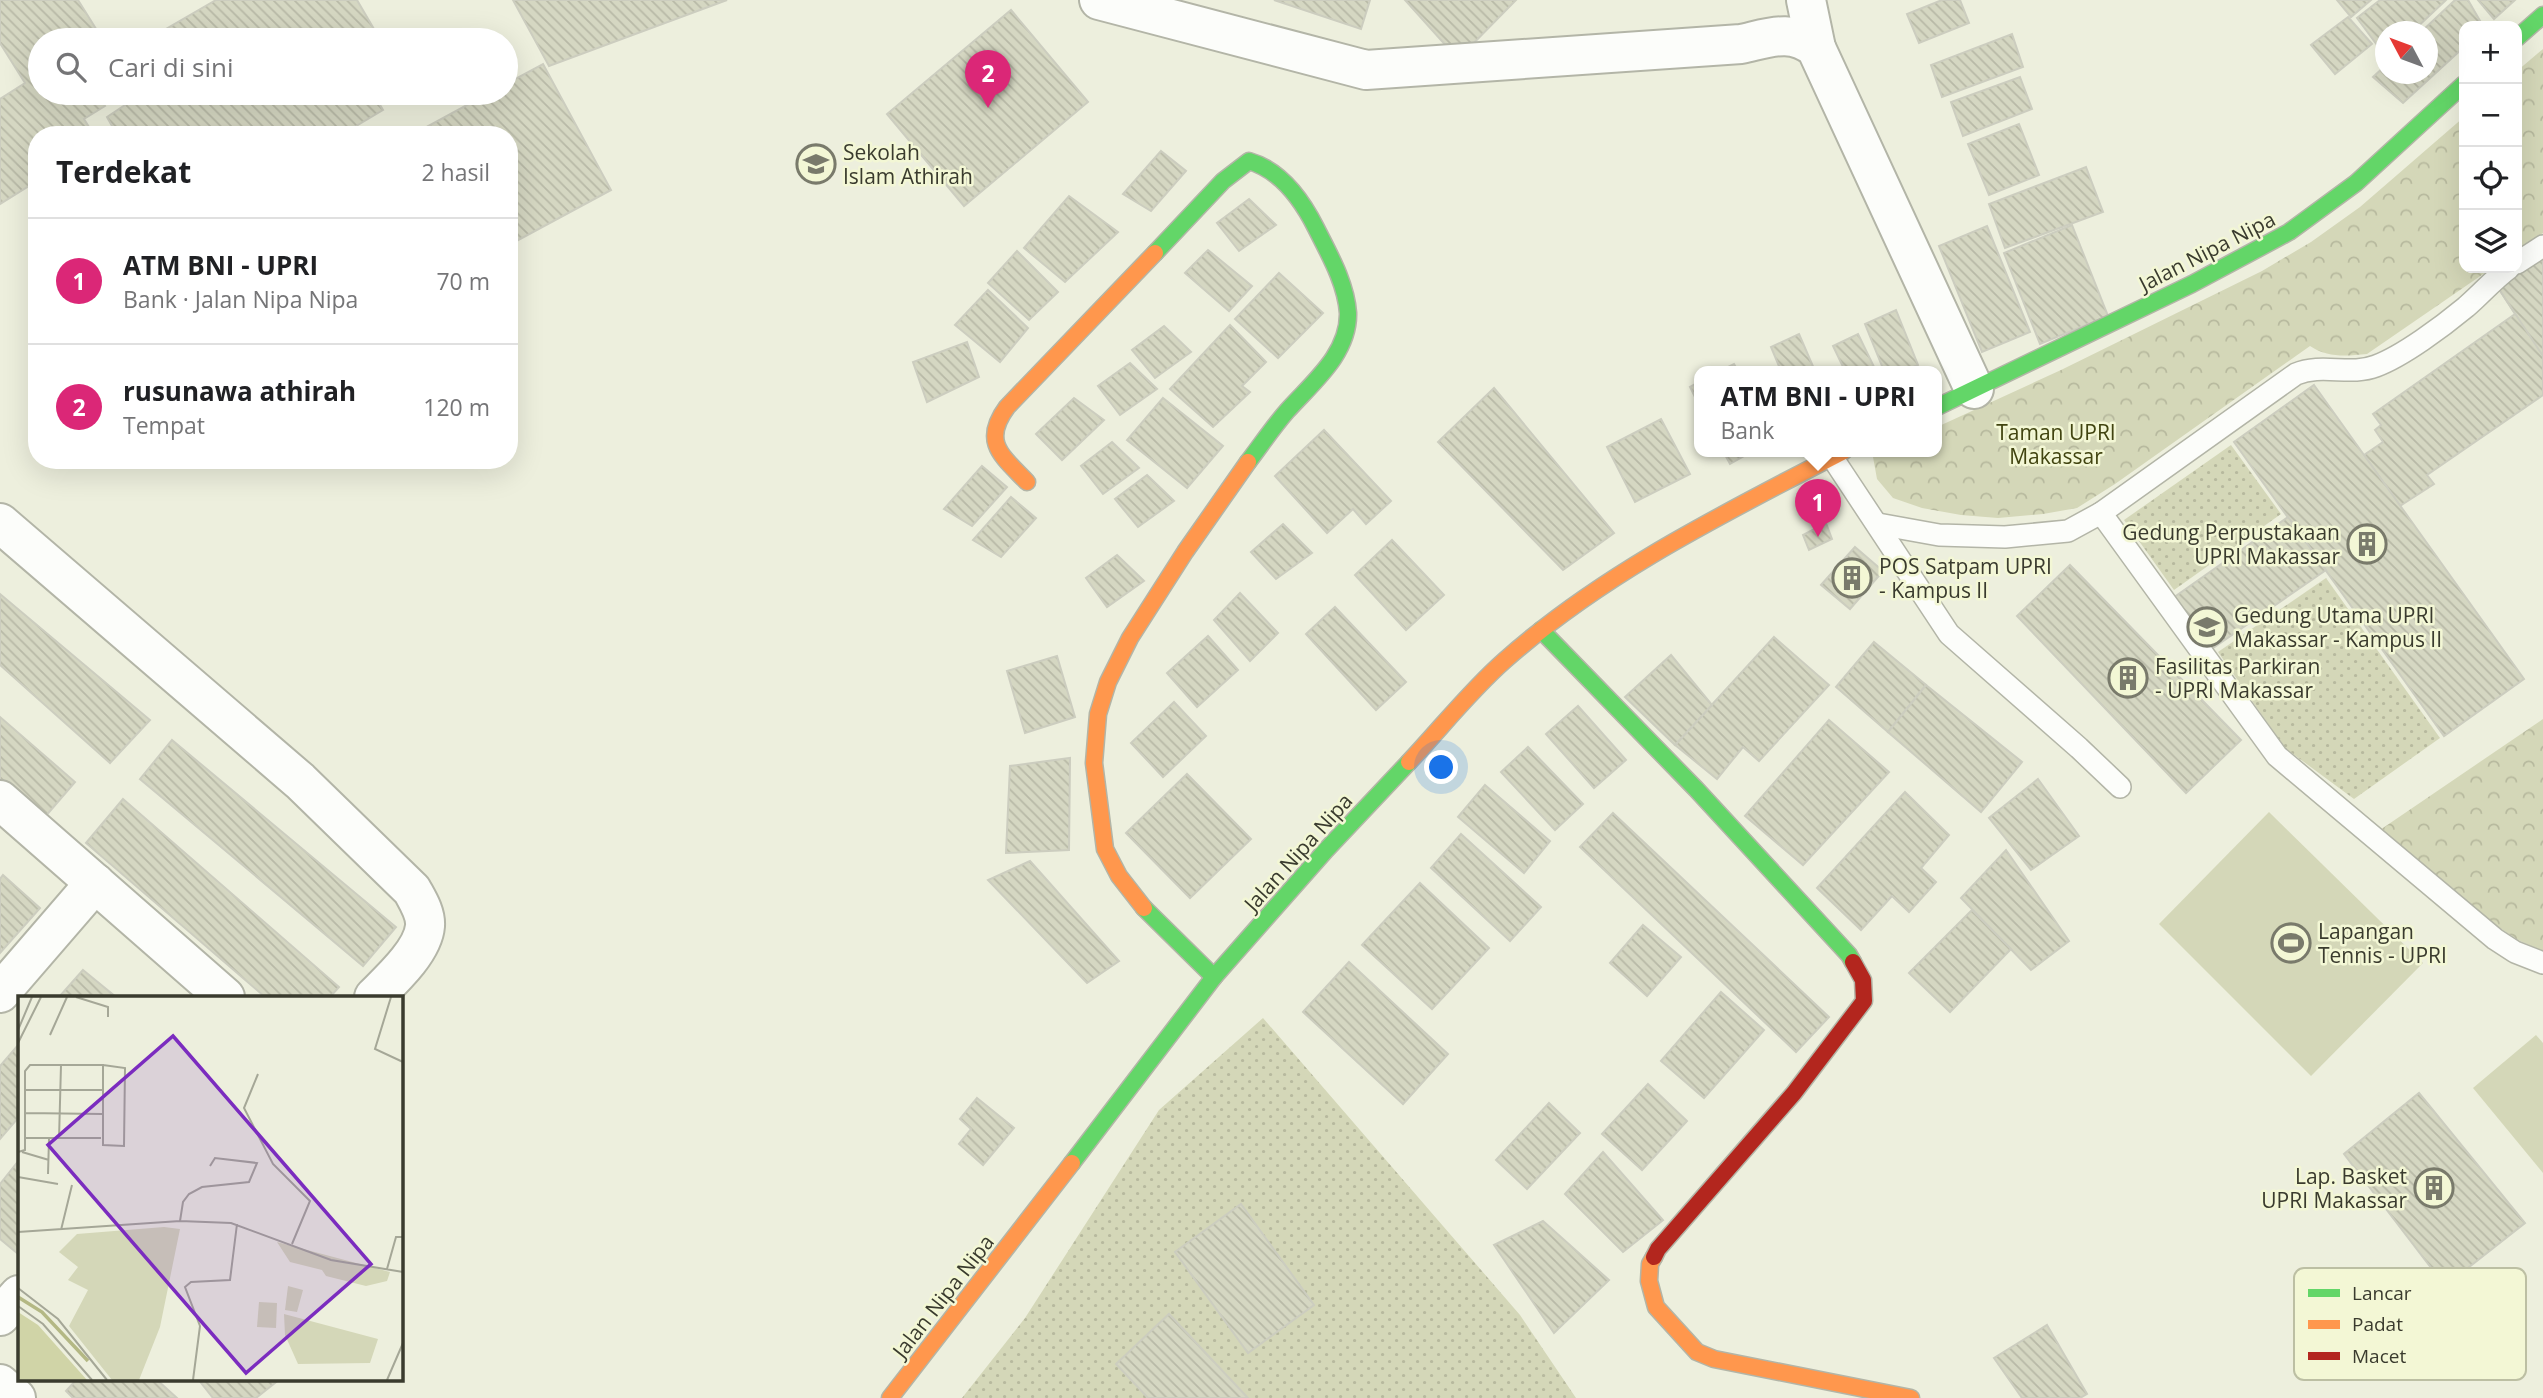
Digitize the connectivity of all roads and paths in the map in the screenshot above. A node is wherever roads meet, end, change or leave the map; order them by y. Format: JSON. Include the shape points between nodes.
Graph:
{"nodes":[{"id":1,"x":1099,"y":0,"type":"edge"},
{"id":2,"x":1806,"y":0,"type":"edge"},
{"id":3,"x":2543,"y":15,"type":"edge"},
{"id":4,"x":2522,"y":34,"type":"edge"},
{"id":5,"x":1816,"y":48,"type":"junction"},
{"id":6,"x":2459,"y":90,"type":"edge"},
{"id":7,"x":2543,"y":246,"type":"edge"},
{"id":8,"x":2522,"y":259,"type":"edge"},
{"id":9,"x":2503,"y":273,"type":"edge"},
{"id":10,"x":1974,"y":389,"type":"junction"},
{"id":11,"x":1942,"y":405,"type":"edge"},
{"id":12,"x":1832,"y":457,"type":"edge"},
{"id":13,"x":1840,"y":457,"type":"edge"},
{"id":14,"x":1027,"y":482,"type":"dead end"},
{"id":15,"x":2101,"y":513,"type":"junction"},
{"id":16,"x":0,"y":523,"type":"edge"},
{"id":17,"x":1878,"y":524,"type":"junction"},
{"id":18,"x":1541,"y":630,"type":"junction"},
{"id":19,"x":2120,"y":788,"type":"dead end"},
{"id":20,"x":0,"y":800,"type":"edge"},
{"id":21,"x":95,"y":883,"type":"junction"},
{"id":22,"x":2543,"y":963,"type":"edge"},
{"id":23,"x":1214,"y":977,"type":"junction"},
{"id":24,"x":0,"y":993,"type":"edge"},
{"id":25,"x":224,"y":996,"type":"edge"},
{"id":26,"x":375,"y":996,"type":"edge"},
{"id":27,"x":0,"y":1272,"type":"edge"},
{"id":28,"x":18,"y":1289,"type":"edge"},
{"id":29,"x":18,"y":1297,"type":"edge"},
{"id":30,"x":0,"y":1316,"type":"edge"},
{"id":31,"x":0,"y":1384,"type":"edge"},
{"id":32,"x":16,"y":1398,"type":"edge"},
{"id":33,"x":890,"y":1398,"type":"edge"},
{"id":34,"x":1911,"y":1398,"type":"edge"}],
"edges":[{"from":1,"to":5,"type":"street","via":[[1366,70],[1741,44],[1787,35],[1804,38]]},
{"from":2,"to":5,"type":"street"},
{"from":3,"to":4,"type":"street"},
{"from":5,"to":10,"type":"street"},
{"from":6,"to":10,"type":"street","name":"Jalan Nipa Nipa","via":[[2356,183],[2289,232]]},
{"from":7,"to":8,"type":"lane"},
{"from":9,"to":15,"type":"lane","via":[[2466,307],[2380,365],[2314,368],[2296,374]]},
{"from":10,"to":11,"type":"street","name":"Jalan Nipa Nipa"},
{"from":12,"to":18,"type":"street","name":"Jalan Nipa Nipa","via":[[1684,535]]},
{"from":13,"to":17,"type":"lane"},
{"from":14,"to":23,"type":"street","via":[[1003,456],[993,433],[1007,407],[1223,181],[1250,161],[1267,169],[1304,205],[1342,285],[1347,327],[1337,354],[1238,474],[1119,654],[1098,714],[1092,772],[1107,857],[1145,913]]},
{"from":15,"to":17,"type":"lane","via":[[2068,531],[2005,537],[1938,535]]},
{"from":15,"to":22,"type":"lane","via":[[2277,756],[2496,939]]},
{"from":16,"to":26,"type":"street","via":[[300,781],[412,890],[421,907],[423,934],[408,961]]},
{"from":17,"to":19,"type":"lane","via":[[1949,634]]},
{"from":18,"to":23,"type":"street","name":"Jalan Nipa Nipa","via":[[1470,695]]},
{"from":18,"to":34,"type":"street","via":[[1794,894],[1849,955],[1865,988],[1864,1001],[1794,1093],[1658,1249],[1650,1264],[1649,1280],[1656,1307],[1697,1352],[1714,1359]]},
{"from":20,"to":21,"type":"street"},
{"from":21,"to":24,"type":"street"},
{"from":21,"to":25,"type":"street"},
{"from":23,"to":33,"type":"street","name":"Jalan Nipa Nipa"},
{"from":27,"to":28,"type":"street"},
{"from":29,"to":30,"type":"street"},
{"from":31,"to":32,"type":"street"}]}
